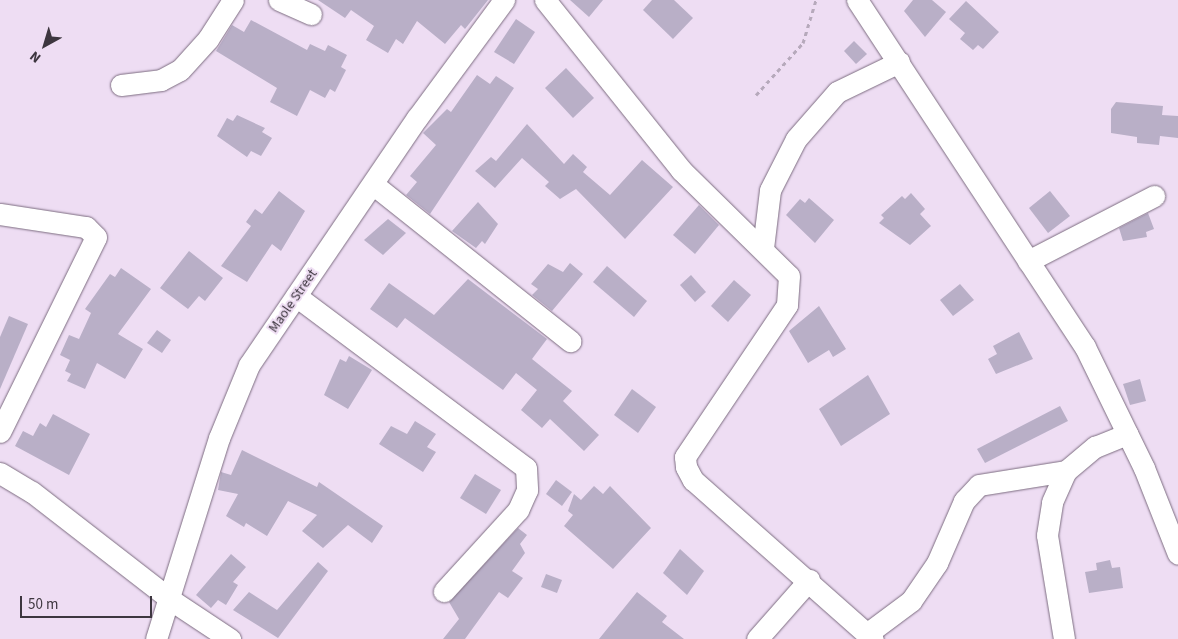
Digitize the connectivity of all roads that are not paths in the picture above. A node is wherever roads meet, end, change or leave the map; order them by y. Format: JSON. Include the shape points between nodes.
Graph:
{"nodes":[{"id":1,"x":233,"y":0,"type":"edge"},
{"id":2,"x":279,"y":0,"type":"edge"},
{"id":3,"x":504,"y":0,"type":"edge"},
{"id":4,"x":545,"y":0,"type":"edge"},
{"id":5,"x":856,"y":0,"type":"edge"},
{"id":6,"x":311,"y":14,"type":"dead end"},
{"id":7,"x":899,"y":62,"type":"junction"},
{"id":8,"x":121,"y":85,"type":"dead end"},
{"id":9,"x":374,"y":186,"type":"junction"},
{"id":10,"x":1154,"y":196,"type":"dead end"},
{"id":11,"x":0,"y":214,"type":"edge"},
{"id":12,"x":762,"y":248,"type":"junction"},
{"id":13,"x":1028,"y":261,"type":"junction"},
{"id":14,"x":296,"y":296,"type":"junction"},
{"id":15,"x":570,"y":341,"type":"dead end"},
{"id":16,"x":0,"y":432,"type":"edge"},
{"id":17,"x":1128,"y":434,"type":"junction"},
{"id":18,"x":1066,"y":471,"type":"junction"},
{"id":19,"x":0,"y":473,"type":"edge"},
{"id":20,"x":1178,"y":554,"type":"edge"},
{"id":21,"x":809,"y":580,"type":"junction"},
{"id":22,"x":444,"y":591,"type":"dead end"},
{"id":23,"x":171,"y":600,"type":"junction"},
{"id":24,"x":871,"y":636,"type":"edge"},
{"id":25,"x":156,"y":639,"type":"edge"},
{"id":26,"x":230,"y":639,"type":"edge"},
{"id":27,"x":757,"y":639,"type":"edge"},
{"id":28,"x":1064,"y":639,"type":"edge"}],
"edges":[{"from":1,"to":8,"type":"street","via":[[208,39],[180,70],[162,80]]},
{"from":2,"to":6,"type":"street"},
{"from":3,"to":9,"type":"street","name":"Maole Street"},
{"from":4,"to":12,"type":"street","via":[[681,170]]},
{"from":5,"to":7,"type":"street"},
{"from":7,"to":12,"type":"street","via":[[837,92],[796,139],[770,190]]},
{"from":7,"to":13,"type":"street"},
{"from":9,"to":14,"type":"street","name":"Maole Street"},
{"from":9,"to":15,"type":"street"},
{"from":10,"to":13,"type":"street"},
{"from":11,"to":16,"type":"street","via":[[86,227],[96,237]]},
{"from":12,"to":21,"type":"street","via":[[789,276],[787,305],[685,457],[686,467],[693,480]]},
{"from":13,"to":17,"type":"street","via":[[1085,347]]},
{"from":14,"to":22,"type":"street","via":[[526,468],[527,490],[518,510]]},
{"from":14,"to":23,"type":"street","name":"Maole Street","via":[[249,365],[219,438]]},
{"from":17,"to":18,"type":"street","via":[[1095,447]]},
{"from":17,"to":20,"type":"street"},
{"from":18,"to":24,"type":"street","via":[[1013,476],[979,485],[964,501],[937,563],[910,601]]},
{"from":18,"to":28,"type":"street","via":[[1052,502],[1047,535]]},
{"from":19,"to":23,"type":"street","via":[[32,492]]},
{"from":21,"to":24,"type":"street"},
{"from":21,"to":27,"type":"street"},
{"from":23,"to":25,"type":"street","name":"Maole Street"},
{"from":23,"to":26,"type":"street"}]}
